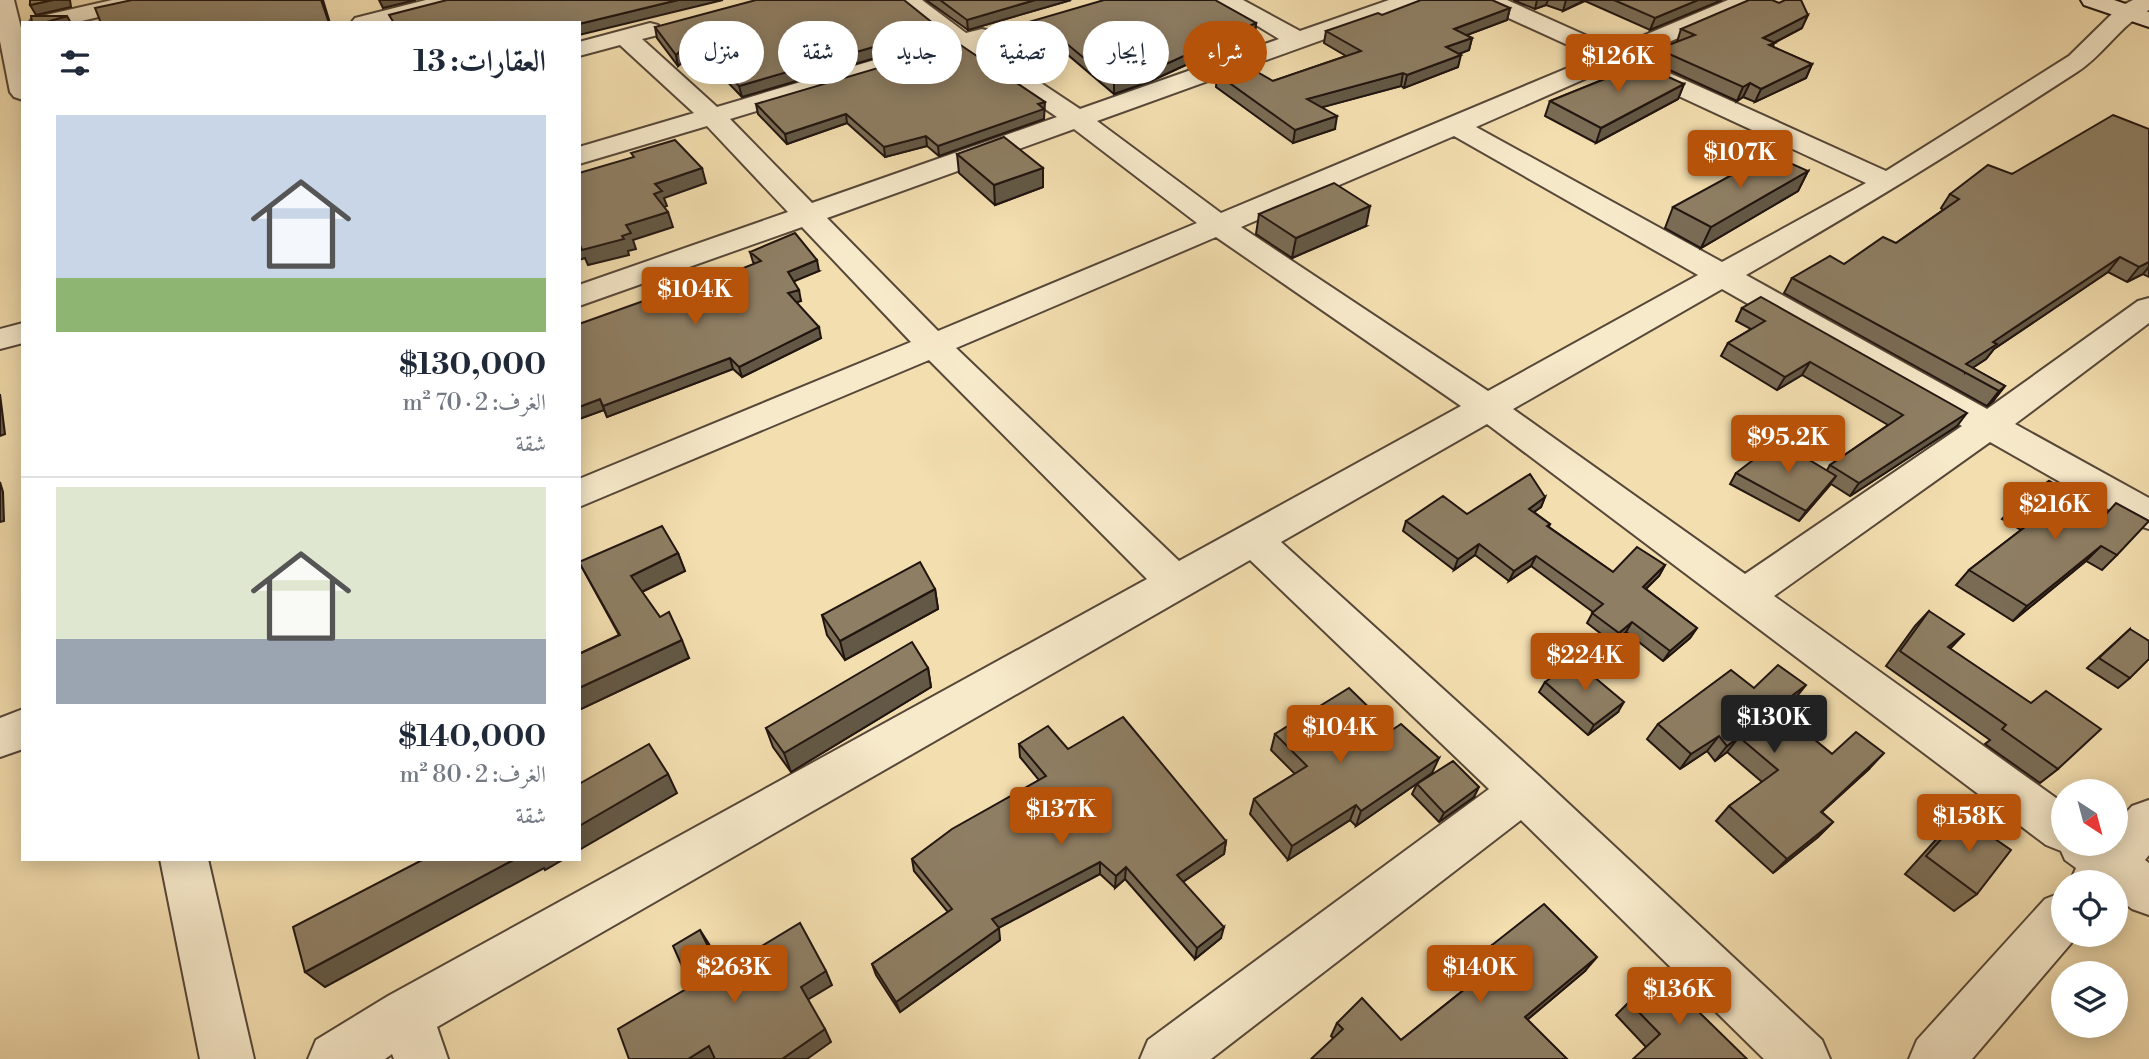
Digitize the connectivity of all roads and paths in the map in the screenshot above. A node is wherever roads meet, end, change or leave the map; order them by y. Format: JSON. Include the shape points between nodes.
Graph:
{"nodes":[{"id":1,"x":3,"y":0,"type":"edge"},
{"id":2,"x":142,"y":0,"type":"edge"},
{"id":3,"x":453,"y":0,"type":"edge"},
{"id":4,"x":908,"y":0,"type":"edge"},
{"id":5,"x":1226,"y":0,"type":"edge"},
{"id":6,"x":1411,"y":0,"type":"edge"},
{"id":7,"x":1488,"y":0,"type":"edge"},
{"id":8,"x":1747,"y":0,"type":"edge"},
{"id":9,"x":2129,"y":8,"type":"edge"},
{"id":10,"x":50,"y":21,"type":"edge"},
{"id":11,"x":371,"y":21,"type":"edge"},
{"id":12,"x":674,"y":23,"type":"edge"},
{"id":13,"x":16,"y":28,"type":"edge"},
{"id":14,"x":624,"y":36,"type":"junction"},
{"id":15,"x":976,"y":38,"type":"edge"},
{"id":16,"x":1298,"y":40,"type":"junction"},
{"id":17,"x":963,"y":42,"type":"junction"},
{"id":18,"x":581,"y":47,"type":"edge"},
{"id":19,"x":1618,"y":57,"type":"junction"},
{"id":20,"x":19,"y":103,"type":"edge"},
{"id":21,"x":712,"y":116,"type":"junction"},
{"id":22,"x":1079,"y":120,"type":"junction"},
{"id":23,"x":1455,"y":127,"type":"junction"},
{"id":24,"x":581,"y":155,"type":"edge"},
{"id":25,"x":1888,"y":182,"type":"junction"},
{"id":26,"x":806,"y":217,"type":"junction"},
{"id":27,"x":1218,"y":225,"type":"junction"},
{"id":28,"x":1723,"y":276,"type":"junction"},
{"id":29,"x":581,"y":295,"type":"edge"},
{"id":30,"x":2148,"y":309,"type":"edge"},
{"id":31,"x":21,"y":333,"type":"edge"},
{"id":32,"x":0,"y":339,"type":"edge"},
{"id":33,"x":932,"y":344,"type":"junction"},
{"id":34,"x":1487,"y":407,"type":"junction"},
{"id":35,"x":1989,"y":425,"type":"junction"},
{"id":36,"x":581,"y":493,"type":"edge"},
{"id":37,"x":2149,"y":515,"type":"edge"},
{"id":38,"x":1252,"y":539,"type":"junction"},
{"id":39,"x":1175,"y":582,"type":"junction"},
{"id":40,"x":1745,"y":595,"type":"junction"},
{"id":41,"x":21,"y":729,"type":"edge"},
{"id":42,"x":0,"y":738,"type":"edge"},
{"id":43,"x":1523,"y":791,"type":"junction"},
{"id":44,"x":2051,"y":821,"type":"edge"},
{"id":45,"x":2149,"y":821,"type":"edge"},
{"id":46,"x":184,"y":861,"type":"edge"},
{"id":47,"x":2095,"y":863,"type":"edge"},
{"id":48,"x":2149,"y":892,"type":"edge"},
{"id":49,"x":2051,"y":930,"type":"edge"},
{"id":50,"x":414,"y":1037,"type":"edge"},
{"id":51,"x":227,"y":1059,"type":"edge"},
{"id":52,"x":335,"y":1059,"type":"edge"},
{"id":53,"x":1167,"y":1059,"type":"edge"},
{"id":54,"x":1803,"y":1059,"type":"edge"},
{"id":55,"x":1936,"y":1059,"type":"edge"}],
"edges":[{"from":1,"to":13,"type":"street"},
{"from":2,"to":10,"type":"street"},
{"from":3,"to":11,"type":"street"},
{"from":4,"to":17,"type":"street"},
{"from":5,"to":16,"type":"street"},
{"from":6,"to":16,"type":"street"},
{"from":7,"to":19,"type":"street"},
{"from":8,"to":19,"type":"street"},
{"from":9,"to":25,"type":"street","via":[[2078,61]]},
{"from":12,"to":14,"type":"street"},
{"from":13,"to":20,"type":"street"},
{"from":14,"to":18,"type":"street"},
{"from":14,"to":21,"type":"street"},
{"from":15,"to":17,"type":"street"},
{"from":16,"to":22,"type":"street"},
{"from":17,"to":21,"type":"street"},
{"from":17,"to":22,"type":"street"},
{"from":19,"to":23,"type":"street"},
{"from":19,"to":25,"type":"street"},
{"from":21,"to":24,"type":"street"},
{"from":21,"to":26,"type":"street"},
{"from":22,"to":26,"type":"street"},
{"from":22,"to":27,"type":"street"},
{"from":23,"to":27,"type":"street"},
{"from":23,"to":28,"type":"street"},
{"from":25,"to":28,"type":"street"},
{"from":26,"to":29,"type":"street"},
{"from":26,"to":33,"type":"street"},
{"from":27,"to":33,"type":"street"},
{"from":27,"to":34,"type":"street"},
{"from":28,"to":34,"type":"street"},
{"from":28,"to":35,"type":"street"},
{"from":30,"to":35,"type":"street"},
{"from":31,"to":32,"type":"street"},
{"from":33,"to":36,"type":"street"},
{"from":33,"to":39,"type":"street"},
{"from":34,"to":38,"type":"street"},
{"from":34,"to":40,"type":"street"},
{"from":35,"to":37,"type":"street"},
{"from":35,"to":40,"type":"street"},
{"from":38,"to":39,"type":"street"},
{"from":38,"to":43,"type":"street"},
{"from":39,"to":50,"type":"street"},
{"from":40,"to":44,"type":"street"},
{"from":41,"to":42,"type":"street"},
{"from":43,"to":53,"type":"street"},
{"from":43,"to":54,"type":"street"},
{"from":45,"to":47,"type":"street"},
{"from":46,"to":51,"type":"street"},
{"from":47,"to":48,"type":"street"},
{"from":49,"to":55,"type":"street"},
{"from":50,"to":52,"type":"street"}]}
